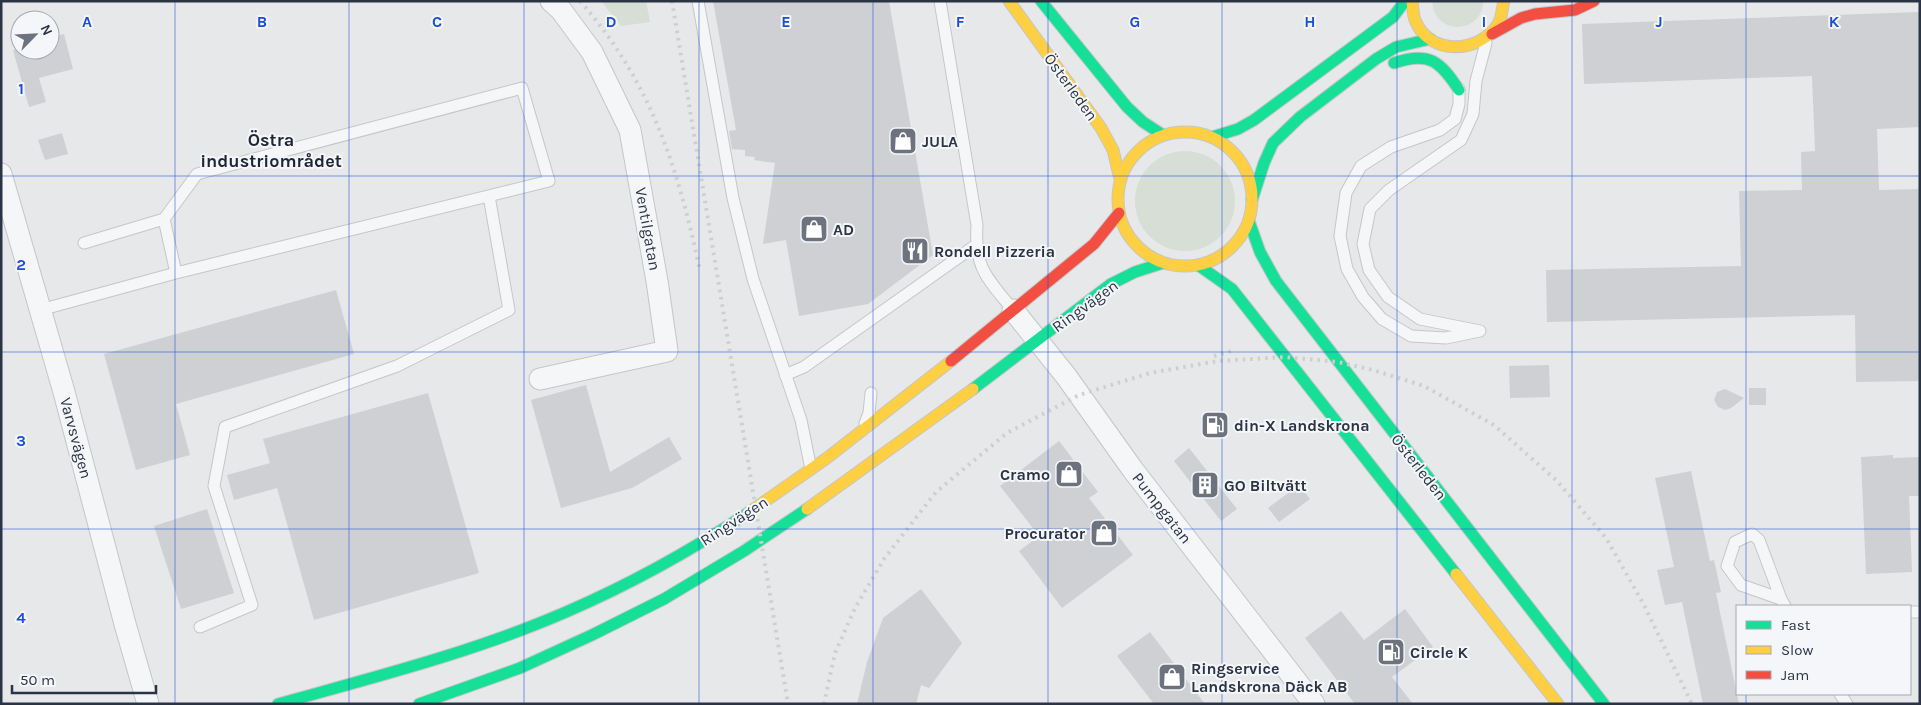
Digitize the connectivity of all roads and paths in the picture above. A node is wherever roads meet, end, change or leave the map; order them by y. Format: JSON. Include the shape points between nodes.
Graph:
{"nodes":[{"id":1,"x":551,"y":1,"type":"edge"},
{"id":2,"x":698,"y":1,"type":"edge"},
{"id":3,"x":940,"y":1,"type":"edge"},
{"id":4,"x":1009,"y":1,"type":"edge"},
{"id":5,"x":1041,"y":1,"type":"edge"},
{"id":6,"x":1405,"y":1,"type":"edge"},
{"id":7,"x":1412,"y":1,"type":"edge"},
{"id":8,"x":1504,"y":1,"type":"edge"},
{"id":9,"x":1594,"y":1,"type":"edge"},
{"id":10,"x":1490,"y":36,"type":"junction"},
{"id":11,"x":1430,"y":39,"type":"junction"},
{"id":12,"x":1442,"y":45,"type":"junction"},
{"id":13,"x":1459,"y":90,"type":"junction"},
{"id":14,"x":1300,"y":117,"type":"junction"},
{"id":15,"x":1163,"y":135,"type":"junction"},
{"id":16,"x":1212,"y":137,"type":"junction"},
{"id":17,"x":1,"y":174,"type":"edge"},
{"id":18,"x":1120,"y":179,"type":"junction"},
{"id":19,"x":489,"y":196,"type":"junction"},
{"id":20,"x":1252,"y":200,"type":"junction"},
{"id":21,"x":1119,"y":213,"type":"junction"},
{"id":22,"x":164,"y":220,"type":"junction"},
{"id":23,"x":1249,"y":221,"type":"junction"},
{"id":24,"x":84,"y":243,"type":"dead end"},
{"id":25,"x":976,"y":245,"type":"junction"},
{"id":26,"x":1163,"y":263,"type":"junction"},
{"id":27,"x":1198,"y":266,"type":"junction"},
{"id":28,"x":176,"y":273,"type":"junction"},
{"id":29,"x":40,"y":310,"type":"junction"},
{"id":30,"x":1012,"y":310,"type":"junction"},
{"id":31,"x":1037,"y":341,"type":"junction"},
{"id":32,"x":785,"y":376,"type":"junction"},
{"id":33,"x":540,"y":379,"type":"dead end"},
{"id":34,"x":871,"y":393,"type":"dead end"},
{"id":35,"x":862,"y":431,"type":"junction"},
{"id":36,"x":811,"y":470,"type":"junction"},
{"id":37,"x":1783,"y":603,"type":"edge"},
{"id":38,"x":200,"y":627,"type":"dead end"},
{"id":39,"x":148,"y":704,"type":"edge"},
{"id":40,"x":278,"y":704,"type":"edge"},
{"id":41,"x":419,"y":704,"type":"edge"},
{"id":42,"x":1314,"y":704,"type":"edge"},
{"id":43,"x":1558,"y":704,"type":"edge"},
{"id":44,"x":1604,"y":704,"type":"edge"}],
"edges":[{"from":1,"to":33,"type":"street","name":"Ventilgatan","via":[[592,52],[630,130],[667,351]]},
{"from":2,"to":32,"type":"lane","via":[[738,216],[753,279]]},
{"from":3,"to":25,"type":"lane","via":[[977,225]]},
{"from":4,"to":18,"type":"main road","name":"Österleden","via":[[1101,128],[1113,150]]},
{"from":5,"to":15,"type":"main road","name":"Österleden","via":[[1127,107]]},
{"from":6,"to":16,"type":"main road","via":[[1393,16],[1254,120]]},
{"from":7,"to":11,"type":"main road","via":[[1415,21]]},
{"from":8,"to":10,"type":"main road","via":[[1502,15]]},
{"from":9,"to":10,"type":"main road","via":[[1575,10],[1522,18]]},
{"from":10,"to":12,"type":"main road","via":[[1474,46]]},
{"from":10,"to":13,"type":"lane","via":[[1476,81],[1473,114],[1461,140],[1389,190],[1370,209],[1363,244],[1369,270],[1388,297],[1420,319],[1480,331],[1446,338],[1411,336],[1382,318],[1363,297],[1347,269],[1340,236],[1346,193],[1361,166],[1391,147],[1440,130],[1455,119]]},
{"from":11,"to":12,"type":"main road"},
{"from":11,"to":14,"type":"main road","via":[[1396,47],[1376,59]]},
{"from":12,"to":13,"type":"lane"},
{"from":13,"to":14,"type":"main road","via":[[1446,69],[1434,60],[1405,58],[1382,68],[1328,108]]},
{"from":14,"to":20,"type":"main road","via":[[1273,144]]},
{"from":15,"to":16,"type":"main road","via":[[1193,132]]},
{"from":15,"to":18,"type":"main road","via":[[1136,152]]},
{"from":16,"to":20,"type":"main road","via":[[1241,162],[1249,179]]},
{"from":17,"to":29,"type":"street","name":"Varvsvägen"},
{"from":18,"to":21,"type":"main road"},
{"from":19,"to":22,"type":"lane","via":[[549,181],[522,88],[197,174]]},
{"from":19,"to":28,"type":"lane"},
{"from":19,"to":38,"type":"lane","via":[[509,310],[397,366],[225,427],[214,486],[252,605]]},
{"from":20,"to":23,"type":"main road"},
{"from":21,"to":26,"type":"main road","via":[[1134,244]]},
{"from":21,"to":30,"type":"main road","name":"Ringvägen","via":[[1094,244]]},
{"from":22,"to":24,"type":"lane"},
{"from":22,"to":28,"type":"lane"},
{"from":23,"to":27,"type":"main road","via":[[1234,246],[1224,255]]},
{"from":23,"to":44,"type":"main road","name":"Österleden","via":[[1276,282]]},
{"from":25,"to":30,"type":"lane","via":[[983,274]]},
{"from":25,"to":32,"type":"lane","via":[[804,367]]},
{"from":26,"to":27,"type":"main road"},
{"from":26,"to":31,"type":"main road","name":"Ringvägen","via":[[1111,284]]},
{"from":27,"to":43,"type":"main road","via":[[1232,289]]},
{"from":28,"to":29,"type":"lane"},
{"from":29,"to":39,"type":"street","name":"Varvsvägen"},
{"from":30,"to":31,"type":"street","name":"Pumpgatan"},
{"from":30,"to":35,"type":"main road","name":"Ringvägen"},
{"from":31,"to":41,"type":"main road","name":"Ringvägen","via":[[818,502],[664,599],[520,668]]},
{"from":31,"to":42,"type":"street","name":"Pumpgatan"},
{"from":32,"to":36,"type":"lane","via":[[801,420]]},
{"from":34,"to":35,"type":"lane"},
{"from":35,"to":36,"type":"main road","name":"Ringvägen"},
{"from":36,"to":40,"type":"main road","name":"Ringvägen","via":[[739,519],[654,570],[573,609],[508,635]]},
{"from":37,"to":37,"type":"lane","via":[[1759,540],[1752,534],[1735,542],[1727,566],[1741,585]]}]}
